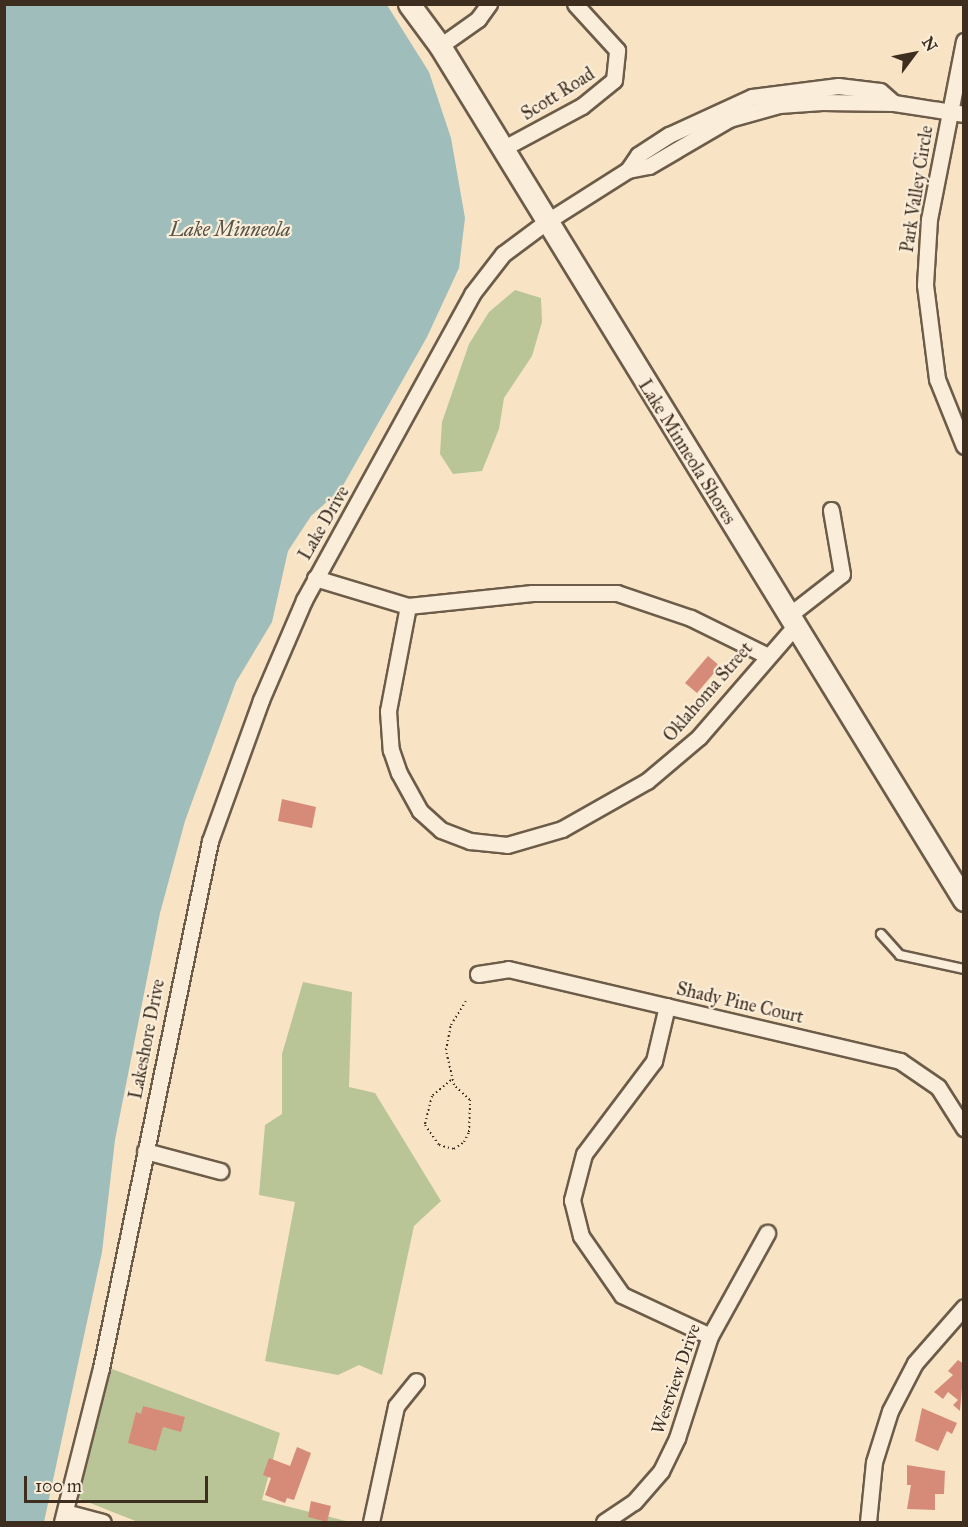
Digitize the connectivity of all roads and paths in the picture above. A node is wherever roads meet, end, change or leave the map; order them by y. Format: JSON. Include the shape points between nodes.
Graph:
{"nodes":[{"id":1,"x":409,"y":4,"type":"edge"},
{"id":2,"x":489,"y":4,"type":"edge"},
{"id":3,"x":575,"y":4,"type":"edge"},
{"id":4,"x":963,"y":41,"type":"edge"},
{"id":5,"x":440,"y":46,"type":"junction"},
{"id":6,"x":956,"y":113,"type":"edge"},
{"id":7,"x":502,"y":149,"type":"junction"},
{"id":8,"x":546,"y":222,"type":"junction"},
{"id":9,"x":963,"y":446,"type":"edge"},
{"id":10,"x":831,"y":510,"type":"dead end"},
{"id":11,"x":315,"y":578,"type":"junction"},
{"id":12,"x":408,"y":606,"type":"junction"},
{"id":13,"x":792,"y":621,"type":"junction"},
{"id":14,"x":766,"y":655,"type":"junction"},
{"id":15,"x":963,"y":900,"type":"edge"},
{"id":16,"x":881,"y":934,"type":"dead end"},
{"id":17,"x":963,"y":969,"type":"edge"},
{"id":18,"x":478,"y":974,"type":"dead end"},
{"id":19,"x":466,"y":1001,"type":"dead end"},
{"id":20,"x":667,"y":1006,"type":"junction"},
{"id":21,"x":451,"y":1080,"type":"junction"},
{"id":22,"x":963,"y":1128,"type":"edge"},
{"id":23,"x":145,"y":1151,"type":"junction"},
{"id":24,"x":220,"y":1171,"type":"dead end"},
{"id":25,"x":767,"y":1233,"type":"dead end"},
{"id":26,"x":963,"y":1307,"type":"edge"},
{"id":27,"x":710,"y":1336,"type":"junction"},
{"id":28,"x":416,"y":1381,"type":"dead end"},
{"id":29,"x":63,"y":1517,"type":"edge"},
{"id":30,"x":103,"y":1522,"type":"edge"},
{"id":31,"x":371,"y":1522,"type":"edge"},
{"id":32,"x":604,"y":1522,"type":"edge"},
{"id":33,"x":868,"y":1522,"type":"edge"}],
"edges":[{"from":1,"to":5,"type":"main road","name":"Lake Minneola Shores"},
{"from":2,"to":5,"type":"street","via":[[478,19]]},
{"from":3,"to":7,"type":"street","name":"Scott Road","via":[[617,50],[615,80],[582,106]]},
{"from":4,"to":6,"type":"street","name":"Park Valley Circle"},
{"from":5,"to":7,"type":"main road","name":"Lake Minneola Shores"},
{"from":6,"to":8,"type":"street","name":"Lake Drive","via":[[835,94],[764,101],[713,126],[649,166],[628,170]]},
{"from":6,"to":9,"type":"street","name":"Park Valley Circle","via":[[929,219],[925,285],[937,379]]},
{"from":7,"to":8,"type":"main road","name":"Lake Minneola Shores"},
{"from":8,"to":11,"type":"street","name":"Lake Drive","via":[[503,254],[472,294]]},
{"from":8,"to":13,"type":"main road","name":"Lake Minneola Shores"},
{"from":10,"to":13,"type":"street","name":"Oklahoma Street","via":[[842,574]]},
{"from":11,"to":12,"type":"street","name":"Lake Drive"},
{"from":11,"to":23,"type":"street","name":"Lakeshore Drive","via":[[261,700],[210,841]]},
{"from":12,"to":14,"type":"street","name":"Lake Drive","via":[[532,593],[617,593],[691,618]]},
{"from":12,"to":14,"type":"street","name":"Oklahoma Street","via":[[388,711],[391,750],[420,811],[441,830],[470,841],[529,842],[596,812],[647,781],[699,737]]},
{"from":13,"to":14,"type":"street","name":"Oklahoma Street"},
{"from":13,"to":15,"type":"main road","name":"Lake Minneola Shores"},
{"from":16,"to":17,"type":"lane","via":[[900,955]]},
{"from":18,"to":20,"type":"street","name":"Shady Pine Court","via":[[508,969]]},
{"from":19,"to":21,"type":"path","via":[[448,1037],[446,1063]]},
{"from":20,"to":22,"type":"street","name":"Shady Pine Court","via":[[900,1061],[938,1088]]},
{"from":20,"to":27,"type":"street","via":[[654,1061],[584,1154],[572,1200],[581,1236],[622,1295]]},
{"from":21,"to":21,"type":"path","via":[[432,1096],[425,1125],[439,1145],[454,1149],[464,1143],[469,1132],[470,1101]]},
{"from":23,"to":24,"type":"street"},
{"from":23,"to":29,"type":"street","name":"Lakeshore Drive","via":[[100,1368]]},
{"from":25,"to":27,"type":"street","name":"Westview Drive"},
{"from":26,"to":33,"type":"street","via":[[915,1363],[890,1411],[874,1462]]},
{"from":27,"to":32,"type":"street","name":"Westview Drive","via":[[677,1438],[661,1471],[634,1503]]},
{"from":28,"to":31,"type":"street","via":[[396,1406]]},
{"from":29,"to":30,"type":"street"}]}
